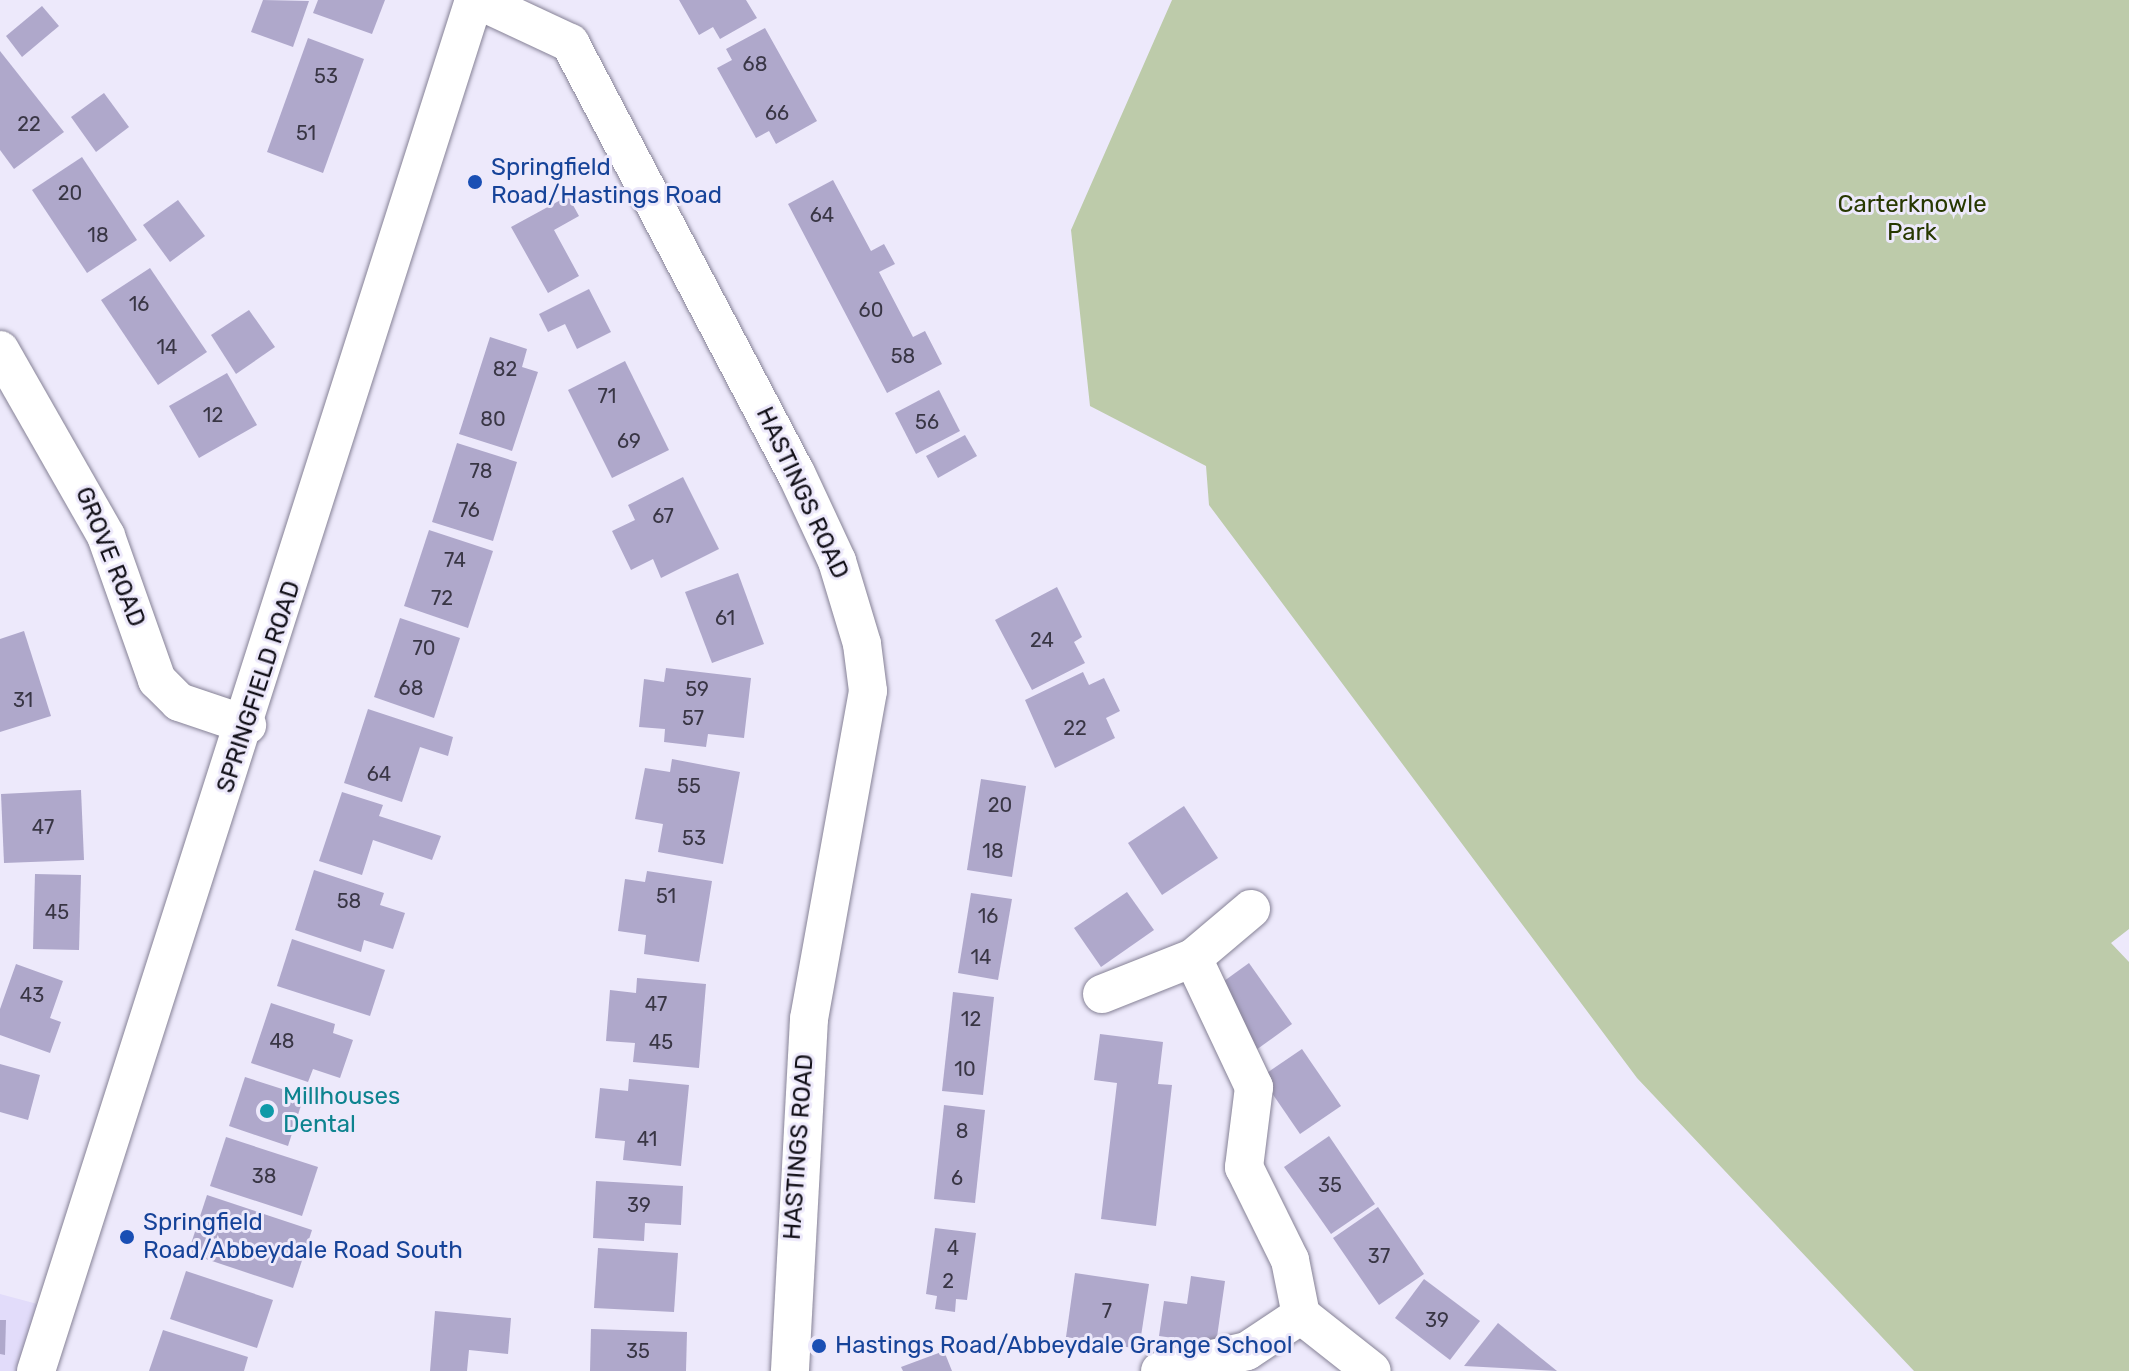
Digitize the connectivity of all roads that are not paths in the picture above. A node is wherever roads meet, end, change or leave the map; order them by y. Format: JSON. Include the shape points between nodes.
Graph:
{"nodes":[{"id":1,"x":476,"y":0,"type":"edge"},
{"id":2,"x":0,"y":350,"type":"edge"},
{"id":3,"x":247,"y":725,"type":"junction"},
{"id":4,"x":1251,"y":909,"type":"dead end"},
{"id":5,"x":1193,"y":958,"type":"junction"},
{"id":6,"x":1102,"y":994,"type":"dead end"},
{"id":7,"x":1301,"y":1315,"type":"junction"},
{"id":8,"x":36,"y":1371,"type":"edge"},
{"id":9,"x":790,"y":1371,"type":"edge"},
{"id":10,"x":1160,"y":1371,"type":"edge"},
{"id":11,"x":1372,"y":1371,"type":"edge"}],
"edges":[{"from":1,"to":3,"type":"street","name":"SPRINGFIELD ROAD"},
{"from":1,"to":9,"type":"street","name":"HASTINGS ROAD","via":[[570,43],[796,473],[837,561],[862,644],[868,691],[809,1019]]},
{"from":2,"to":3,"type":"street","name":"GROVE ROAD","via":[[106,536],[157,680],[179,702]]},
{"from":3,"to":8,"type":"street","name":"SPRINGFIELD ROAD"},
{"from":4,"to":5,"type":"street"},
{"from":5,"to":6,"type":"street"},
{"from":5,"to":7,"type":"street","via":[[1254,1087],[1244,1167],[1290,1260]]},
{"from":7,"to":10,"type":"street","via":[[1247,1351]]},
{"from":7,"to":11,"type":"street"}]}
